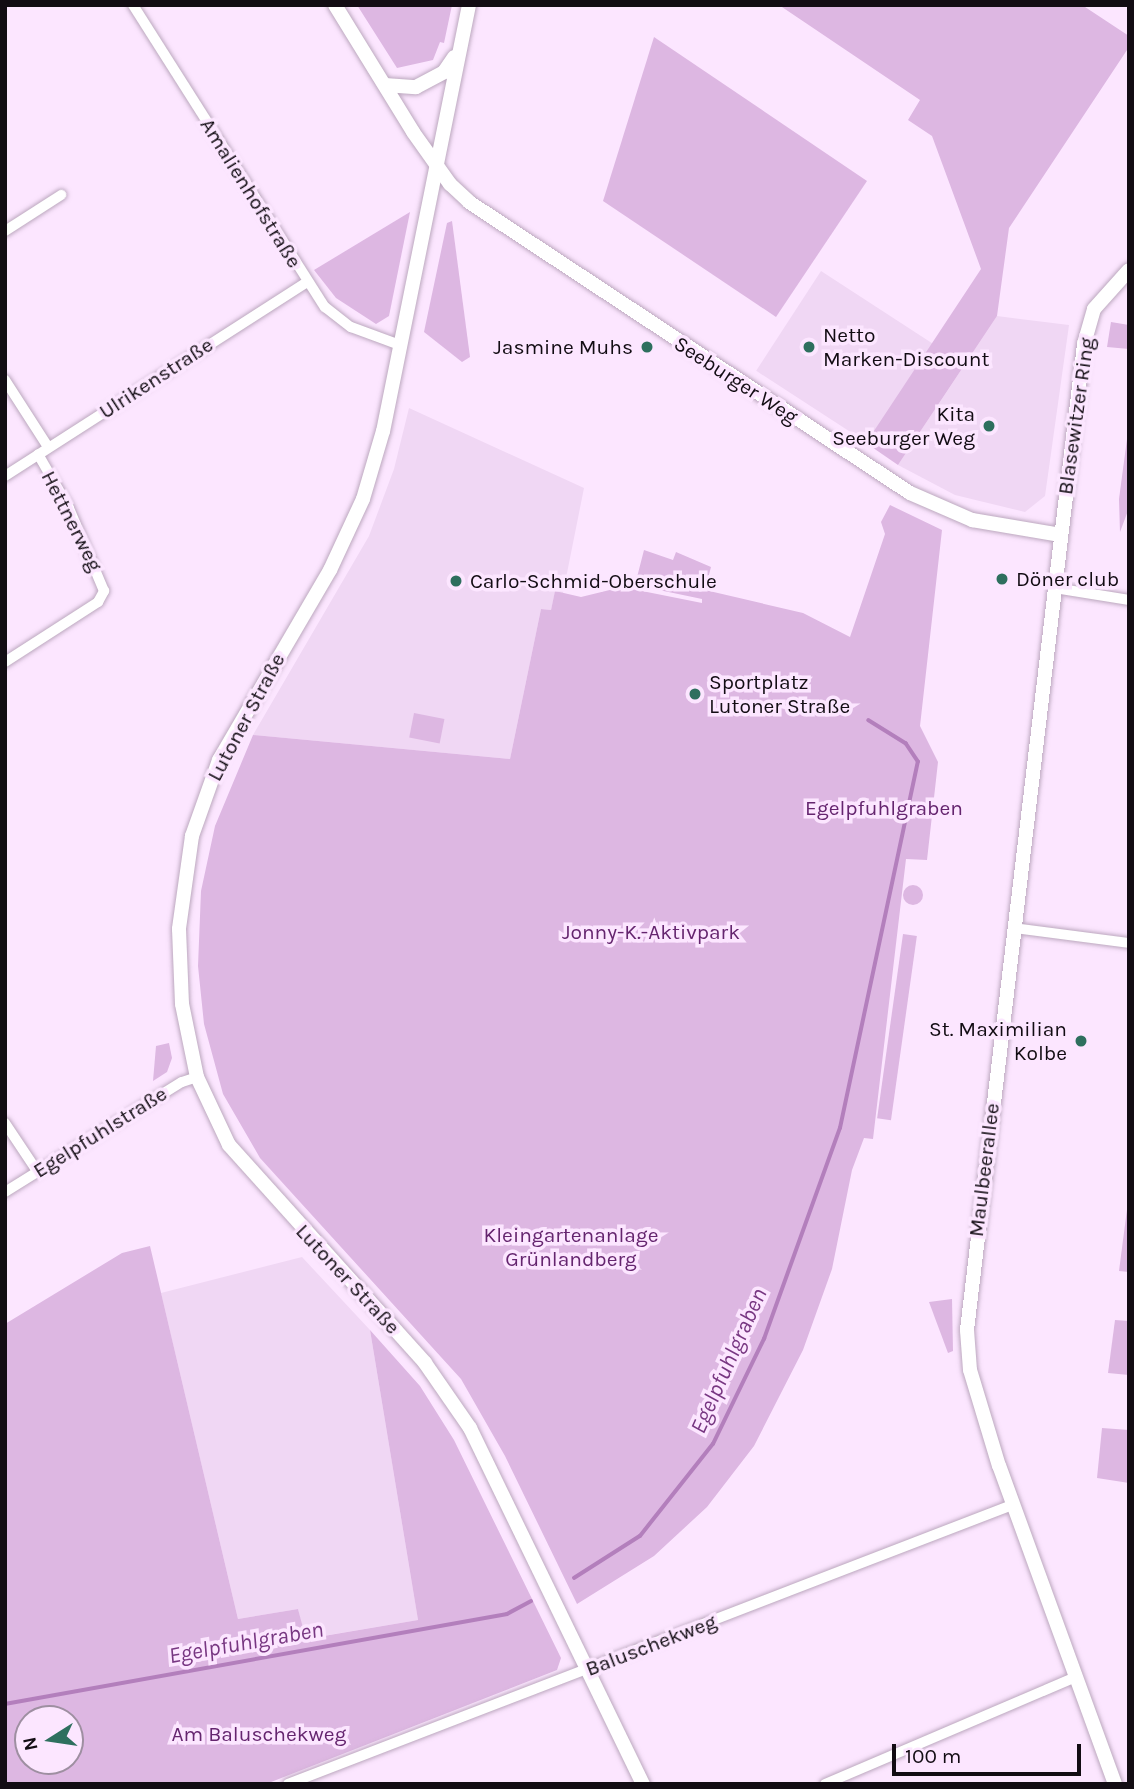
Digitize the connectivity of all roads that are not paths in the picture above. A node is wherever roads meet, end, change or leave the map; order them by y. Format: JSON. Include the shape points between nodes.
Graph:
{"nodes":[{"id":1,"x":133,"y":5,"type":"edge"},
{"id":2,"x":335,"y":5,"type":"edge"},
{"id":3,"x":469,"y":5,"type":"edge"},
{"id":4,"x":459,"y":51,"type":"junction"},
{"id":5,"x":385,"y":85,"type":"junction"},
{"id":6,"x":438,"y":169,"type":"junction"},
{"id":7,"x":61,"y":195,"type":"dead end"},
{"id":8,"x":5,"y":231,"type":"edge"},
{"id":9,"x":1129,"y":270,"type":"edge"},
{"id":10,"x":307,"y":282,"type":"junction"},
{"id":11,"x":400,"y":345,"type":"junction"},
{"id":12,"x":5,"y":380,"type":"edge"},
{"id":13,"x":48,"y":447,"type":"junction"},
{"id":14,"x":38,"y":454,"type":"junction"},
{"id":15,"x":5,"y":476,"type":"edge"},
{"id":16,"x":1061,"y":535,"type":"junction"},
{"id":17,"x":1055,"y":588,"type":"junction"},
{"id":18,"x":1129,"y":600,"type":"edge"},
{"id":19,"x":5,"y":662,"type":"edge"},
{"id":20,"x":1014,"y":928,"type":"junction"},
{"id":21,"x":1129,"y":943,"type":"edge"},
{"id":22,"x":197,"y":1077,"type":"junction"},
{"id":23,"x":5,"y":1124,"type":"edge"},
{"id":24,"x":37,"y":1171,"type":"junction"},
{"id":25,"x":5,"y":1192,"type":"edge"},
{"id":26,"x":1012,"y":1505,"type":"junction"},
{"id":27,"x":587,"y":1670,"type":"junction"},
{"id":28,"x":1074,"y":1678,"type":"junction"},
{"id":29,"x":288,"y":1784,"type":"edge"},
{"id":30,"x":643,"y":1784,"type":"edge"},
{"id":31,"x":825,"y":1784,"type":"edge"},
{"id":32,"x":1115,"y":1784,"type":"edge"}],
"edges":[{"from":1,"to":10,"type":"street","name":"Amalienhofstraße"},
{"from":2,"to":5,"type":"street","name":"Seeburger Weg"},
{"from":3,"to":4,"type":"street","name":"Lutoner Straße"},
{"from":4,"to":5,"type":"street","via":[[432,80],[416,87]]},
{"from":4,"to":6,"type":"street","name":"Lutoner Straße"},
{"from":5,"to":6,"type":"street","name":"Seeburger Weg"},
{"from":6,"to":11,"type":"street","name":"Lutoner Straße"},
{"from":6,"to":16,"type":"street","name":"Seeburger Weg","via":[[469,202],[895,485],[972,520]]},
{"from":7,"to":8,"type":"street"},
{"from":9,"to":16,"type":"street","name":"Blasewitzer Ring","via":[[1094,309],[1086,333]]},
{"from":10,"to":11,"type":"street","name":"Amalienhofstraße","via":[[325,307],[351,327]]},
{"from":10,"to":13,"type":"street","name":"Ulrikenstraße"},
{"from":11,"to":22,"type":"street","name":"Lutoner Straße","via":[[378,450],[351,531],[228,742],[192,836],[178,955],[182,1004]]},
{"from":12,"to":13,"type":"street"},
{"from":13,"to":14,"type":"street","name":"Ulrikenstraße"},
{"from":14,"to":15,"type":"street","name":"Ulrikenstraße"},
{"from":14,"to":19,"type":"street","name":"Hettnerweg","via":[[69,508],[104,591],[98,602]]},
{"from":16,"to":17,"type":"street","name":"Maulbeerallee"},
{"from":17,"to":18,"type":"street"},
{"from":17,"to":20,"type":"street","name":"Maulbeerallee"},
{"from":20,"to":21,"type":"street"},
{"from":20,"to":26,"type":"street","name":"Maulbeerallee","via":[[967,1331],[976,1395]]},
{"from":22,"to":24,"type":"street","name":"Egelpfuhlstraße"},
{"from":22,"to":27,"type":"street","name":"Lutoner Straße","via":[[220,1130],[245,1167],[451,1397]]},
{"from":23,"to":24,"type":"street"},
{"from":24,"to":25,"type":"street","name":"Egelpfuhlstraße"},
{"from":26,"to":27,"type":"street","name":"Baluschekweg"},
{"from":26,"to":28,"type":"street","name":"Maulbeerallee"},
{"from":27,"to":29,"type":"street","name":"Baluschekweg"},
{"from":27,"to":30,"type":"street","name":"Lutoner Straße"},
{"from":28,"to":31,"type":"street"},
{"from":28,"to":32,"type":"street","name":"Maulbeerallee"}]}
